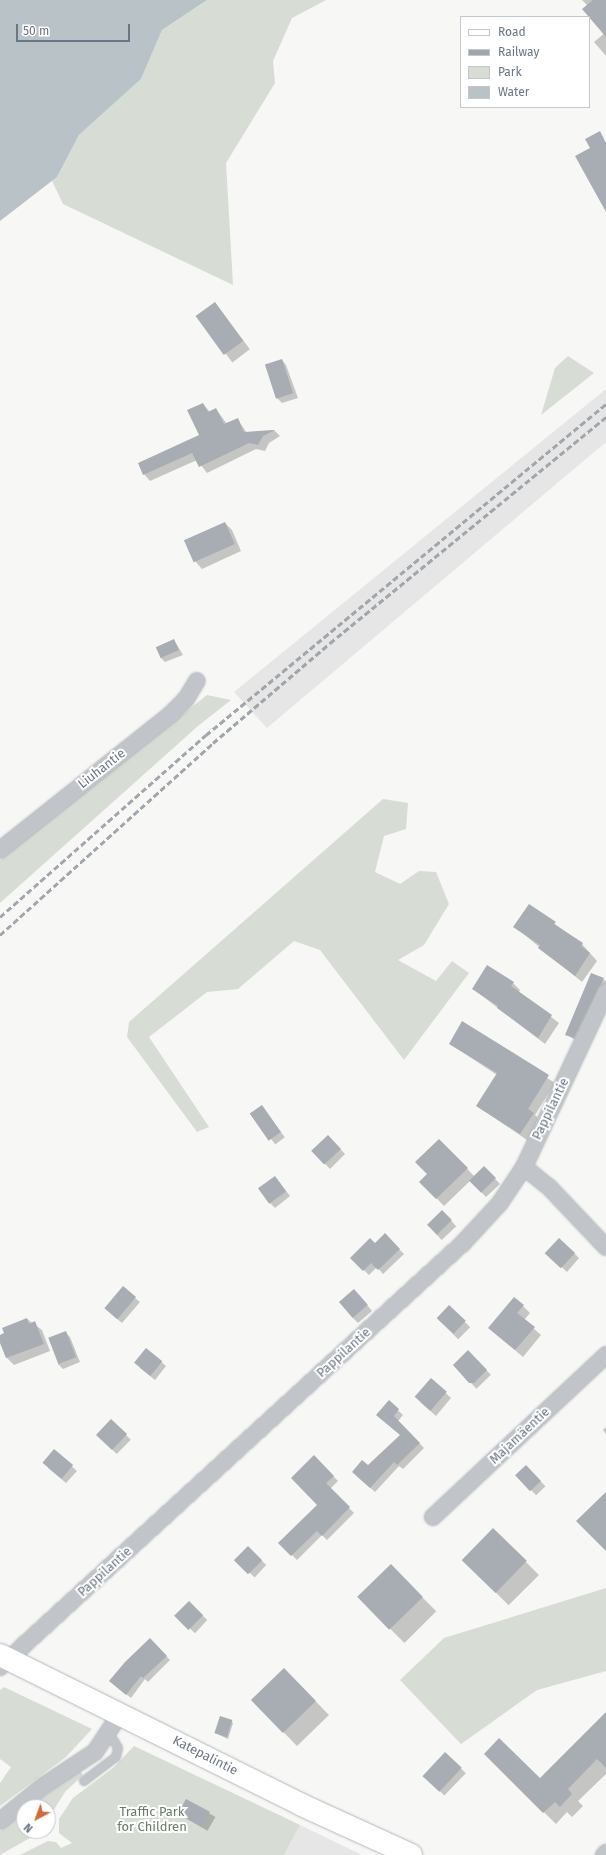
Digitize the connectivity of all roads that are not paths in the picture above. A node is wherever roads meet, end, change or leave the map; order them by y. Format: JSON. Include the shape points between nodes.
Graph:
{"nodes":[{"id":1,"x":197,"y":681,"type":"dead end"},
{"id":2,"x":0,"y":850,"type":"edge"},
{"id":3,"x":606,"y":992,"type":"edge"},
{"id":4,"x":602,"y":1014,"type":"edge"},
{"id":5,"x":524,"y":1167,"type":"junction"},
{"id":6,"x":606,"y":1248,"type":"edge"},
{"id":7,"x":606,"y":1355,"type":"edge"},
{"id":8,"x":433,"y":1517,"type":"dead end"},
{"id":9,"x":3,"y":1660,"type":"edge"},
{"id":10,"x":120,"y":1714,"type":"junction"},
{"id":11,"x":107,"y":1736,"type":"junction"},
{"id":12,"x":84,"y":1781,"type":"dead end"},
{"id":13,"x":0,"y":1821,"type":"edge"},
{"id":14,"x":606,"y":1853,"type":"edge"},
{"id":15,"x":411,"y":1855,"type":"edge"},
{"id":16,"x":604,"y":1855,"type":"edge"}],
"edges":[{"from":1,"to":2,"type":"street","name":"Liuhantie","via":[[186,699],[170,715]]},
{"from":3,"to":4,"type":"street","name":"Pappilantie"},
{"from":4,"to":5,"type":"street","name":"Pappilantie"},
{"from":5,"to":6,"type":"street","via":[[548,1187]]},
{"from":5,"to":9,"type":"street","name":"Pappilantie","via":[[500,1203],[463,1243]]},
{"from":7,"to":8,"type":"street","name":"Majamäentie"},
{"from":9,"to":10,"type":"street","name":"Katepalintie"},
{"from":10,"to":11,"type":"street"},
{"from":10,"to":15,"type":"street","name":"Katepalintie","via":[[302,1805]]},
{"from":11,"to":12,"type":"lane","via":[[118,1748],[116,1757]]},
{"from":11,"to":13,"type":"street","via":[[87,1758],[43,1786]]},
{"from":14,"to":16,"type":"street"}]}
